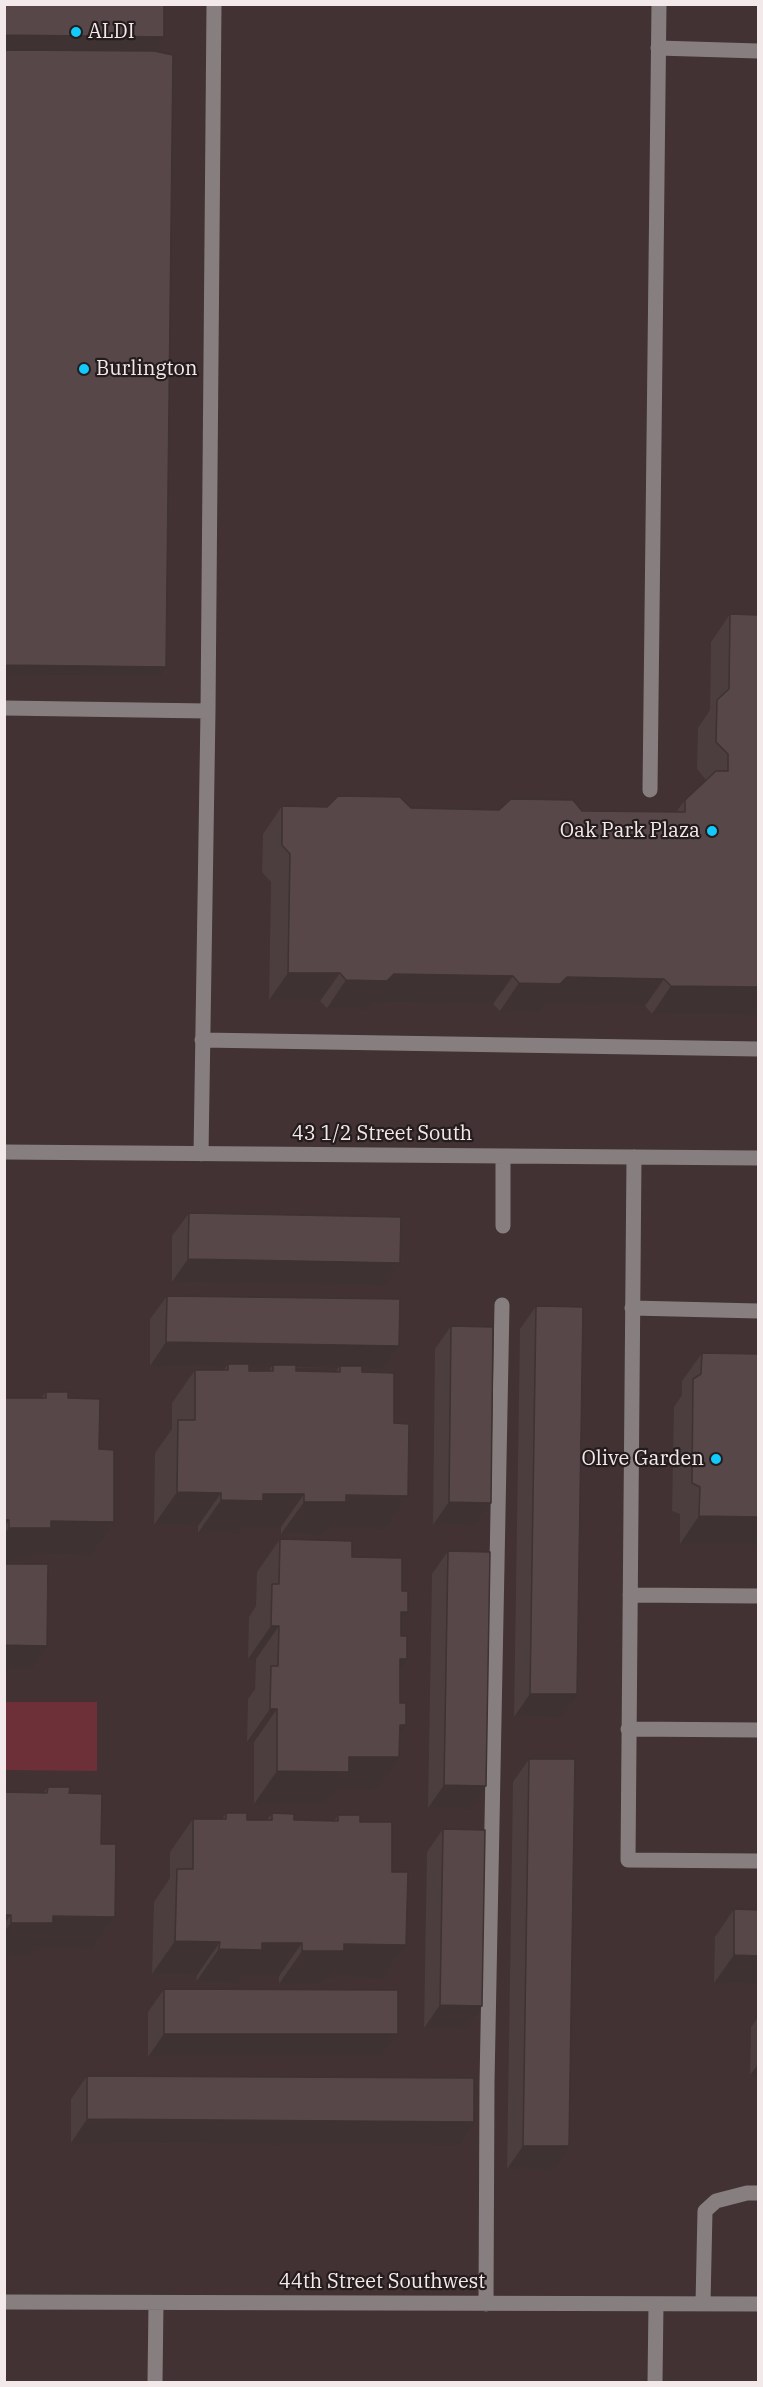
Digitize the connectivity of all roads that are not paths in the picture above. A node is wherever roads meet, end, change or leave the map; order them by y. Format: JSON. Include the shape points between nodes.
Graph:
{"nodes":[{"id":1,"x":214,"y":4,"type":"edge"},
{"id":2,"x":659,"y":4,"type":"edge"},
{"id":3,"x":658,"y":48,"type":"junction"},
{"id":4,"x":759,"y":51,"type":"edge"},
{"id":5,"x":4,"y":708,"type":"edge"},
{"id":6,"x":208,"y":711,"type":"junction"},
{"id":7,"x":650,"y":790,"type":"dead end"},
{"id":8,"x":202,"y":1040,"type":"junction"},
{"id":9,"x":759,"y":1049,"type":"edge"},
{"id":10,"x":4,"y":1152,"type":"edge"},
{"id":11,"x":201,"y":1154,"type":"junction"},
{"id":12,"x":503,"y":1155,"type":"junction"},
{"id":13,"x":634,"y":1157,"type":"junction"},
{"id":14,"x":759,"y":1158,"type":"edge"},
{"id":15,"x":502,"y":1226,"type":"dead end"},
{"id":16,"x":502,"y":1305,"type":"dead end"},
{"id":17,"x":632,"y":1308,"type":"junction"},
{"id":18,"x":759,"y":1311,"type":"edge"},
{"id":19,"x":630,"y":1595,"type":"junction"},
{"id":20,"x":759,"y":1596,"type":"edge"},
{"id":21,"x":628,"y":1729,"type":"junction"},
{"id":22,"x":759,"y":1730,"type":"edge"},
{"id":23,"x":759,"y":1862,"type":"edge"},
{"id":24,"x":759,"y":2193,"type":"edge"},
{"id":25,"x":4,"y":2302,"type":"edge"},
{"id":26,"x":156,"y":2303,"type":"junction"},
{"id":27,"x":486,"y":2304,"type":"junction"},
{"id":28,"x":656,"y":2304,"type":"junction"},
{"id":29,"x":703,"y":2304,"type":"junction"},
{"id":30,"x":759,"y":2304,"type":"edge"},
{"id":31,"x":155,"y":2382,"type":"edge"},
{"id":32,"x":655,"y":2382,"type":"edge"}],
"edges":[{"from":1,"to":6,"type":"street"},
{"from":2,"to":3,"type":"street"},
{"from":3,"to":4,"type":"street"},
{"from":3,"to":7,"type":"street"},
{"from":5,"to":6,"type":"street"},
{"from":6,"to":8,"type":"street"},
{"from":8,"to":9,"type":"street"},
{"from":8,"to":11,"type":"street"},
{"from":10,"to":11,"type":"street","name":"43 1/2 Street South"},
{"from":11,"to":12,"type":"street","name":"43 1/2 Street South"},
{"from":12,"to":13,"type":"street","name":"43 1/2 Street South"},
{"from":12,"to":15,"type":"street"},
{"from":13,"to":14,"type":"street","name":"43 1/2 Street South"},
{"from":13,"to":17,"type":"street"},
{"from":16,"to":27,"type":"street","via":[[481,2082]]},
{"from":17,"to":18,"type":"street"},
{"from":17,"to":19,"type":"street"},
{"from":19,"to":20,"type":"street"},
{"from":19,"to":21,"type":"street"},
{"from":21,"to":22,"type":"street"},
{"from":21,"to":23,"type":"street","via":[[628,1860]]},
{"from":24,"to":29,"type":"street","via":[[716,2201],[705,2211]]},
{"from":25,"to":26,"type":"street","name":"44th Street Southwest"},
{"from":26,"to":27,"type":"street","name":"44th Street Southwest"},
{"from":26,"to":31,"type":"street"},
{"from":27,"to":28,"type":"street","name":"44th Street Southwest"},
{"from":28,"to":29,"type":"street","name":"44th Street Southwest"},
{"from":28,"to":32,"type":"street"},
{"from":29,"to":30,"type":"street","name":"44th Street Southwest"}]}
